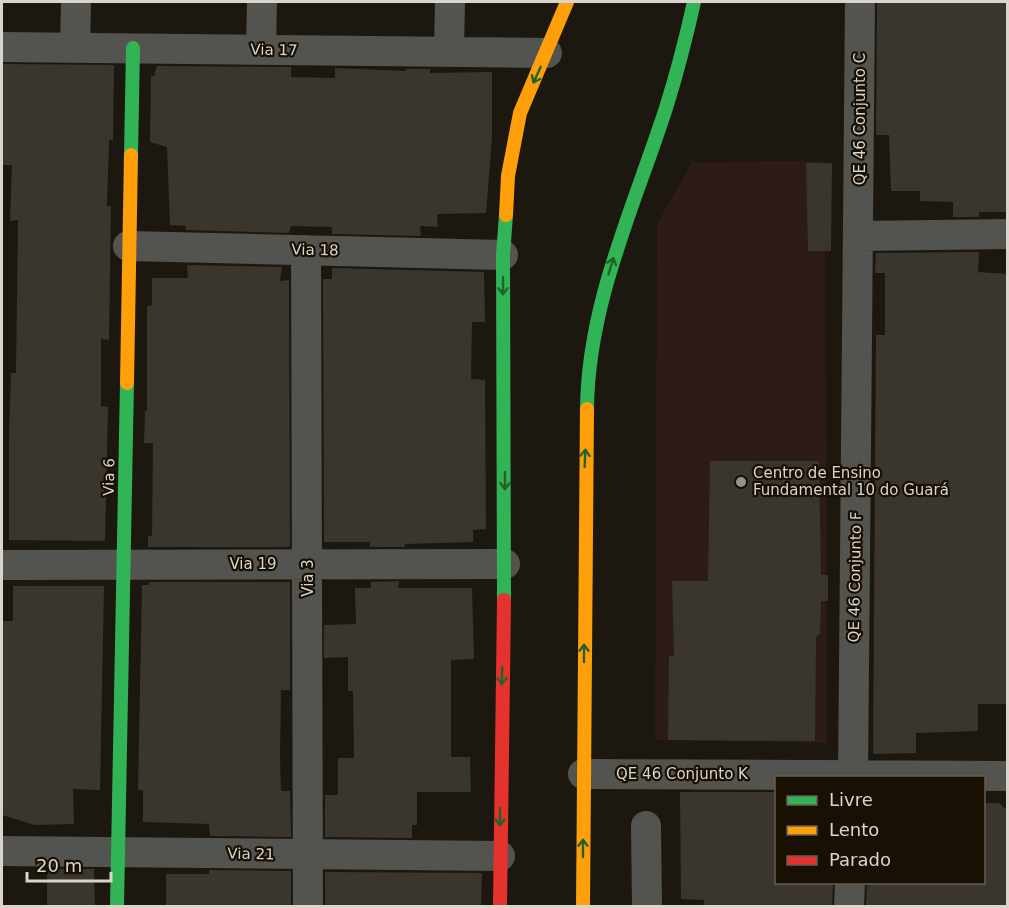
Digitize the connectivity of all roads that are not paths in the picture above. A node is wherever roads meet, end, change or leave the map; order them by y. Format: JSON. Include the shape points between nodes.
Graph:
{"nodes":[{"id":1,"x":76,"y":2,"type":"edge"},
{"id":2,"x":262,"y":2,"type":"edge"},
{"id":3,"x":450,"y":2,"type":"edge"},
{"id":4,"x":567,"y":2,"type":"edge"},
{"id":5,"x":694,"y":2,"type":"edge"},
{"id":6,"x":860,"y":2,"type":"edge"},
{"id":7,"x":2,"y":47,"type":"edge"},
{"id":8,"x":75,"y":48,"type":"junction"},
{"id":9,"x":133,"y":48,"type":"junction"},
{"id":10,"x":261,"y":50,"type":"junction"},
{"id":11,"x":449,"y":51,"type":"junction"},
{"id":12,"x":547,"y":52,"type":"junction"},
{"id":13,"x":1008,"y":234,"type":"edge"},
{"id":14,"x":859,"y":236,"type":"junction"},
{"id":15,"x":128,"y":246,"type":"junction"},
{"id":16,"x":306,"y":250,"type":"junction"},
{"id":17,"x":503,"y":255,"type":"junction"},
{"id":18,"x":124,"y":564,"type":"junction"},
{"id":19,"x":308,"y":564,"type":"junction"},
{"id":20,"x":505,"y":564,"type":"junction"},
{"id":21,"x":2,"y":565,"type":"edge"},
{"id":22,"x":583,"y":774,"type":"junction"},
{"id":23,"x":853,"y":776,"type":"edge"},
{"id":24,"x":1008,"y":776,"type":"edge"},
{"id":25,"x":646,"y":826,"type":"dead end"},
{"id":26,"x":2,"y":851,"type":"edge"},
{"id":27,"x":118,"y":853,"type":"junction"},
{"id":28,"x":308,"y":854,"type":"junction"},
{"id":29,"x":500,"y":856,"type":"junction"},
{"id":30,"x":850,"y":884,"type":"edge"},
{"id":31,"x":501,"y":905,"type":"edge"},
{"id":32,"x":117,"y":906,"type":"edge"},
{"id":33,"x":308,"y":906,"type":"edge"},
{"id":34,"x":583,"y":906,"type":"edge"},
{"id":35,"x":647,"y":906,"type":"edge"},
{"id":36,"x":849,"y":906,"type":"edge"}],
"edges":[{"from":1,"to":8,"type":"street"},
{"from":2,"to":10,"type":"street"},
{"from":3,"to":11,"type":"street"},
{"from":4,"to":12,"type":"street"},
{"from":22,"to":5,"type":"street","one_way":true,"via":[[588,365],[609,271],[666,108]]},
{"from":6,"to":14,"type":"street","name":"QE 46 Conjunto C"},
{"from":7,"to":8,"type":"street","name":"Via 17"},
{"from":8,"to":9,"type":"street","name":"Via 17"},
{"from":9,"to":10,"type":"street","name":"Via 17"},
{"from":9,"to":15,"type":"street","name":"Via 6"},
{"from":10,"to":11,"type":"street","name":"Via 17"},
{"from":11,"to":12,"type":"street","name":"Via 17"},
{"from":12,"to":17,"type":"street","one_way":true,"via":[[514,136]]},
{"from":13,"to":14,"type":"street"},
{"from":14,"to":23,"type":"street","name":"QE 46 Conjunto F"},
{"from":15,"to":16,"type":"street","name":"Via 18"},
{"from":15,"to":18,"type":"street","name":"Via 6"},
{"from":16,"to":17,"type":"street","name":"Via 18"},
{"from":16,"to":19,"type":"street","name":"Via 3"},
{"from":17,"to":20,"type":"street","one_way":true},
{"from":18,"to":19,"type":"street","name":"Via 19"},
{"from":18,"to":21,"type":"street","name":"Via 19"},
{"from":18,"to":27,"type":"street","name":"Via 6"},
{"from":19,"to":20,"type":"street","name":"Via 19"},
{"from":19,"to":28,"type":"street","name":"Via 3"},
{"from":20,"to":29,"type":"street","one_way":true},
{"from":22,"to":23,"type":"street","name":"QE 46 Conjunto K"},
{"from":34,"to":22,"type":"street","one_way":true},
{"from":23,"to":24,"type":"street","name":"QE 46 Conjunto K"},
{"from":25,"to":35,"type":"street"},
{"from":26,"to":27,"type":"street","name":"Via 21"},
{"from":27,"to":28,"type":"street","name":"Via 21"},
{"from":27,"to":32,"type":"street","name":"Via 6"},
{"from":28,"to":29,"type":"street","name":"Via 21"},
{"from":28,"to":33,"type":"street","name":"Via 3"},
{"from":29,"to":31,"type":"street"},
{"from":30,"to":36,"type":"street"}]}
